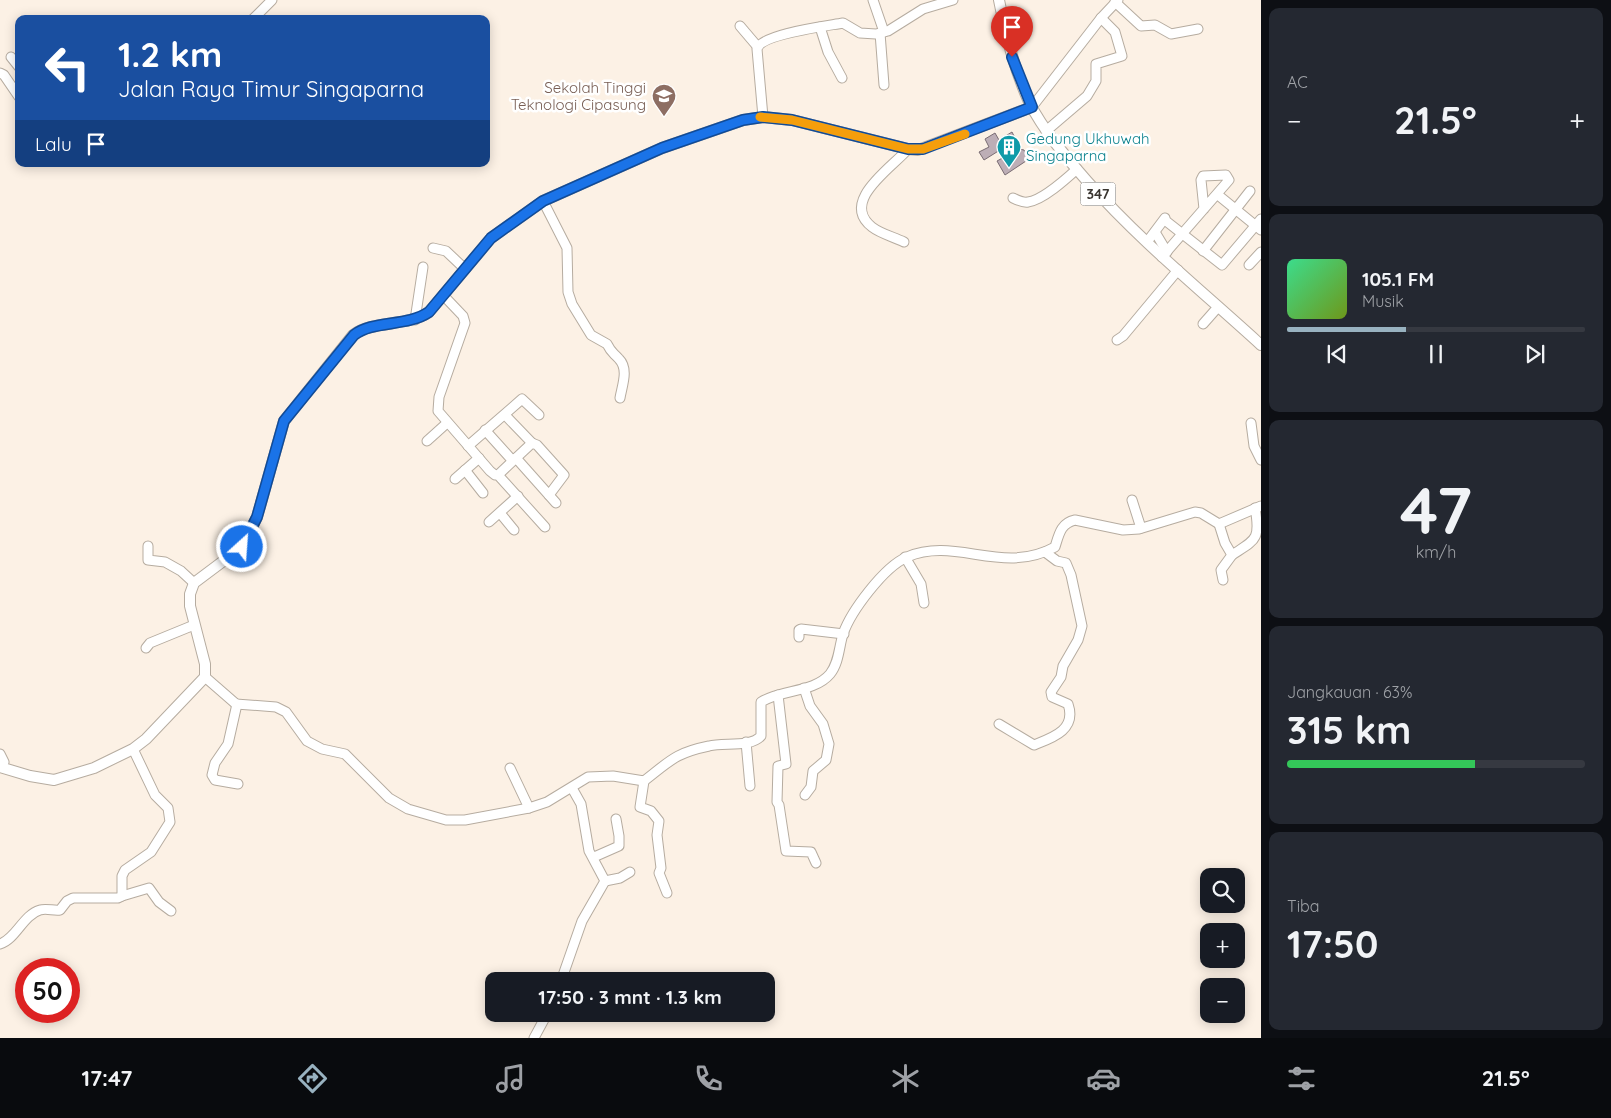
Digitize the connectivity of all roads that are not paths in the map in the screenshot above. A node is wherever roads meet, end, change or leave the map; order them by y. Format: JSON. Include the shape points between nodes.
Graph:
{"nodes":[{"id":1,"x":272,"y":0,"type":"edge"},
{"id":2,"x":873,"y":0,"type":"edge"},
{"id":3,"x":952,"y":0,"type":"edge"},
{"id":4,"x":999,"y":0,"type":"edge"},
{"id":5,"x":1117,"y":1,"type":"edge"},
{"id":6,"x":257,"y":15,"type":"edge"},
{"id":7,"x":1101,"y":18,"type":"junction"},
{"id":8,"x":740,"y":26,"type":"dead end"},
{"id":9,"x":820,"y":27,"type":"junction"},
{"id":10,"x":1198,"y":29,"type":"dead end"},
{"id":11,"x":882,"y":33,"type":"junction"},
{"id":12,"x":757,"y":46,"type":"junction"},
{"id":13,"x":11,"y":57,"type":"dead end"},
{"id":14,"x":15,"y":62,"type":"edge"},
{"id":15,"x":0,"y":74,"type":"edge"},
{"id":16,"x":842,"y":78,"type":"dead end"},
{"id":17,"x":884,"y":85,"type":"dead end"},
{"id":18,"x":15,"y":91,"type":"edge"},
{"id":19,"x":1032,"y":107,"type":"junction"},
{"id":20,"x":763,"y":117,"type":"junction"},
{"id":21,"x":1046,"y":131,"type":"junction"},
{"id":22,"x":908,"y":149,"type":"junction"},
{"id":23,"x":1077,"y":169,"type":"junction"},
{"id":24,"x":1250,"y":191,"type":"dead end"},
{"id":25,"x":1218,"y":195,"type":"junction"},
{"id":26,"x":1013,"y":198,"type":"dead end"},
{"id":27,"x":543,"y":201,"type":"junction"},
{"id":28,"x":1204,"y":209,"type":"junction"},
{"id":29,"x":1237,"y":210,"type":"junction"},
{"id":30,"x":1259,"y":225,"type":"edge"},
{"id":31,"x":1155,"y":232,"type":"junction"},
{"id":32,"x":1183,"y":234,"type":"junction"},
{"id":33,"x":904,"y":242,"type":"dead end"},
{"id":34,"x":1146,"y":242,"type":"junction"},
{"id":35,"x":432,"y":248,"type":"dead end"},
{"id":36,"x":1203,"y":251,"type":"junction"},
{"id":37,"x":1261,"y":252,"type":"edge"},
{"id":38,"x":1165,"y":255,"type":"junction"},
{"id":39,"x":1250,"y":265,"type":"dead end"},
{"id":40,"x":422,"y":267,"type":"dead end"},
{"id":41,"x":465,"y":269,"type":"junction"},
{"id":42,"x":1178,"y":270,"type":"junction"},
{"id":43,"x":443,"y":295,"type":"junction"},
{"id":44,"x":1218,"y":307,"type":"junction"},
{"id":45,"x":415,"y":320,"type":"junction"},
{"id":46,"x":1203,"y":324,"type":"dead end"},
{"id":47,"x":1117,"y":340,"type":"dead end"},
{"id":48,"x":1261,"y":344,"type":"edge"},
{"id":49,"x":620,"y":398,"type":"dead end"},
{"id":50,"x":505,"y":415,"type":"junction"},
{"id":51,"x":539,"y":415,"type":"dead end"},
{"id":52,"x":447,"y":423,"type":"junction"},
{"id":53,"x":1250,"y":423,"type":"dead end"},
{"id":54,"x":485,"y":430,"type":"junction"},
{"id":55,"x":427,"y":441,"type":"dead end"},
{"id":56,"x":532,"y":443,"type":"junction"},
{"id":57,"x":468,"y":446,"type":"junction"},
{"id":58,"x":479,"y":458,"type":"junction"},
{"id":59,"x":514,"y":459,"type":"junction"},
{"id":60,"x":1261,"y":460,"type":"edge"},
{"id":61,"x":465,"y":470,"type":"junction"},
{"id":62,"x":498,"y":475,"type":"junction"},
{"id":63,"x":455,"y":479,"type":"dead end"},
{"id":64,"x":484,"y":493,"type":"dead end"},
{"id":65,"x":549,"y":494,"type":"junction"},
{"id":66,"x":518,"y":496,"type":"junction"},
{"id":67,"x":1132,"y":500,"type":"dead end"},
{"id":68,"x":556,"y":502,"type":"dead end"},
{"id":69,"x":1258,"y":507,"type":"edge"},
{"id":70,"x":500,"y":513,"type":"junction"},
{"id":71,"x":489,"y":522,"type":"dead end"},
{"id":72,"x":1219,"y":524,"type":"junction"},
{"id":73,"x":545,"y":527,"type":"dead end"},
{"id":74,"x":1141,"y":528,"type":"junction"},
{"id":75,"x":514,"y":530,"type":"dead end"},
{"id":76,"x":148,"y":546,"type":"dead end"},
{"id":77,"x":1045,"y":552,"type":"junction"},
{"id":78,"x":1232,"y":555,"type":"junction"},
{"id":79,"x":905,"y":557,"type":"junction"},
{"id":80,"x":1223,"y":580,"type":"dead end"},
{"id":81,"x":194,"y":583,"type":"junction"},
{"id":82,"x":924,"y":603,"type":"dead end"},
{"id":83,"x":194,"y":625,"type":"junction"},
{"id":84,"x":844,"y":634,"type":"junction"},
{"id":85,"x":799,"y":637,"type":"dead end"},
{"id":86,"x":146,"y":648,"type":"dead end"},
{"id":87,"x":205,"y":676,"type":"junction"},
{"id":88,"x":804,"y":688,"type":"junction"},
{"id":89,"x":778,"y":696,"type":"junction"},
{"id":90,"x":237,"y":704,"type":"junction"},
{"id":91,"x":999,"y":724,"type":"dead end"},
{"id":92,"x":746,"y":742,"type":"junction"},
{"id":93,"x":133,"y":749,"type":"junction"},
{"id":94,"x":0,"y":754,"type":"edge"},
{"id":95,"x":0,"y":768,"type":"edge"},
{"id":96,"x":510,"y":768,"type":"dead end"},
{"id":97,"x":644,"y":780,"type":"junction"},
{"id":98,"x":238,"y":784,"type":"dead end"},
{"id":99,"x":750,"y":786,"type":"dead end"},
{"id":100,"x":572,"y":788,"type":"junction"},
{"id":101,"x":805,"y":795,"type":"dead end"},
{"id":102,"x":529,"y":808,"type":"junction"},
{"id":103,"x":616,"y":819,"type":"dead end"},
{"id":104,"x":594,"y":857,"type":"junction"},
{"id":105,"x":816,"y":863,"type":"dead end"},
{"id":106,"x":630,"y":872,"type":"dead end"},
{"id":107,"x":605,"y":881,"type":"junction"},
{"id":108,"x":667,"y":893,"type":"dead end"},
{"id":109,"x":124,"y":897,"type":"junction"},
{"id":110,"x":171,"y":911,"type":"dead end"},
{"id":111,"x":0,"y":944,"type":"edge"},
{"id":112,"x":564,"y":972,"type":"edge"},
{"id":113,"x":543,"y":1022,"type":"edge"},
{"id":114,"x":534,"y":1038,"type":"edge"}],
"edges":[{"from":1,"to":6,"type":"street"},
{"from":2,"to":11,"type":"street"},
{"from":3,"to":11,"type":"street","via":[[923,9]]},
{"from":4,"to":19,"type":"main road","number":"347","via":[[1016,70]]},
{"from":5,"to":7,"type":"street"},
{"from":5,"to":10,"type":"street","via":[[1141,26],[1155,25],[1171,34]]},
{"from":7,"to":19,"type":"street"},
{"from":7,"to":21,"type":"street","via":[[1115,32],[1122,56],[1096,64],[1096,81],[1087,96]]},
{"from":8,"to":12,"type":"street"},
{"from":9,"to":11,"type":"street","via":[[843,23],[860,34]]},
{"from":9,"to":12,"type":"street","via":[[774,37]]},
{"from":9,"to":16,"type":"street","via":[[828,52]]},
{"from":11,"to":17,"type":"street"},
{"from":12,"to":20,"type":"street"},
{"from":13,"to":14,"type":"street"},
{"from":15,"to":18,"type":"street"},
{"from":19,"to":21,"type":"main road","number":"347"},
{"from":19,"to":22,"type":"main road","via":[[923,149]]},
{"from":20,"to":22,"type":"main road","via":[[792,120]]},
{"from":20,"to":27,"type":"main road","via":[[743,120],[662,148]]},
{"from":21,"to":23,"type":"main road","number":"347"},
{"from":22,"to":33,"type":"street","via":[[866,191],[862,206],[873,228]]},
{"from":23,"to":26,"type":"street","via":[[1032,201]]},
{"from":23,"to":34,"type":"main road","number":"347"},
{"from":24,"to":29,"type":"street"},
{"from":25,"to":28,"type":"street"},
{"from":25,"to":28,"type":"street","via":[[1229,177],[1224,174],[1203,176]]},
{"from":25,"to":29,"type":"street"},
{"from":27,"to":41,"type":"main road","via":[[496,233]]},
{"from":27,"to":49,"type":"street","via":[[567,248],[568,292],[572,304],[591,335],[607,344],[611,354],[623,366]]},
{"from":28,"to":32,"type":"street"},
{"from":29,"to":30,"type":"street"},
{"from":29,"to":36,"type":"street"},
{"from":30,"to":36,"type":"street","via":[[1222,264]]},
{"from":31,"to":32,"type":"street","via":[[1165,219]]},
{"from":31,"to":34,"type":"street"},
{"from":31,"to":38,"type":"street"},
{"from":32,"to":36,"type":"street"},
{"from":32,"to":38,"type":"street"},
{"from":34,"to":38,"type":"main road","number":"347"},
{"from":35,"to":41,"type":"street","via":[[446,251]]},
{"from":37,"to":39,"type":"street"},
{"from":38,"to":42,"type":"main road","number":"347"},
{"from":40,"to":45,"type":"street"},
{"from":41,"to":43,"type":"main road"},
{"from":42,"to":44,"type":"main road","number":"347"},
{"from":42,"to":47,"type":"street"},
{"from":43,"to":45,"type":"main road","via":[[429,312]]},
{"from":43,"to":52,"type":"street","via":[[463,316],[465,323],[437,405]]},
{"from":44,"to":46,"type":"street"},
{"from":44,"to":48,"type":"main road","number":"347"},
{"from":45,"to":81,"type":"main road","via":[[362,330],[354,335],[284,421],[257,517],[242,547]]},
{"from":50,"to":51,"type":"street","via":[[522,399]]},
{"from":50,"to":54,"type":"street"},
{"from":50,"to":56,"type":"street"},
{"from":52,"to":55,"type":"street"},
{"from":52,"to":57,"type":"street"},
{"from":53,"to":60,"type":"street","via":[[1254,446]]},
{"from":54,"to":57,"type":"street"},
{"from":54,"to":59,"type":"street"},
{"from":56,"to":59,"type":"street"},
{"from":56,"to":65,"type":"street","via":[[564,474]]},
{"from":57,"to":58,"type":"street"},
{"from":58,"to":61,"type":"street"},
{"from":58,"to":62,"type":"street"},
{"from":59,"to":62,"type":"street"},
{"from":59,"to":65,"type":"street"},
{"from":61,"to":63,"type":"street"},
{"from":61,"to":64,"type":"street"},
{"from":62,"to":66,"type":"street"},
{"from":65,"to":68,"type":"street"},
{"from":66,"to":70,"type":"street"},
{"from":66,"to":73,"type":"street"},
{"from":67,"to":74,"type":"street"},
{"from":69,"to":72,"type":"street"},
{"from":69,"to":78,"type":"street","via":[[1258,535],[1250,546]]},
{"from":70,"to":71,"type":"street"},
{"from":70,"to":75,"type":"street"},
{"from":72,"to":74,"type":"street","via":[[1195,512]]},
{"from":72,"to":78,"type":"street"},
{"from":74,"to":77,"type":"street","via":[[1124,530],[1070,521],[1060,530],[1055,546]]},
{"from":76,"to":81,"type":"street","via":[[148,560],[165,562]]},
{"from":77,"to":79,"type":"street","via":[[1013,559],[928,550]]},
{"from":77,"to":91,"type":"street","via":[[1066,564],[1082,626],[1063,666],[1062,677],[1051,692],[1052,697],[1068,704],[1068,718],[1063,732],[1034,745]]},
{"from":78,"to":80,"type":"street","via":[[1221,570]]},
{"from":79,"to":82,"type":"street","via":[[921,584]]},
{"from":79,"to":84,"type":"street","via":[[877,582],[858,606]]},
{"from":81,"to":83,"type":"main road","via":[[190,600]]},
{"from":83,"to":86,"type":"street","via":[[150,643]]},
{"from":83,"to":87,"type":"main road","via":[[205,664]]},
{"from":84,"to":85,"type":"street","via":[[801,629]]},
{"from":84,"to":88,"type":"street","via":[[832,672],[825,679]]},
{"from":87,"to":90,"type":"street"},
{"from":87,"to":93,"type":"main road"},
{"from":88,"to":89,"type":"street"},
{"from":88,"to":101,"type":"street","via":[[828,744],[826,760],[813,771],[811,787]]},
{"from":89,"to":92,"type":"street","via":[[761,702],[761,736]]},
{"from":89,"to":105,"type":"street","via":[[786,764],[778,766],[777,802],[786,851],[811,852]]},
{"from":90,"to":98,"type":"street","via":[[228,744],[215,762],[212,777]]},
{"from":90,"to":102,"type":"street","via":[[276,707],[286,712],[307,741],[315,747],[345,754],[389,798],[408,809],[446,820],[466,820]]},
{"from":92,"to":97,"type":"street","via":[[681,753]]},
{"from":92,"to":99,"type":"street"},
{"from":93,"to":95,"type":"main road","via":[[94,768],[54,780]]},
{"from":93,"to":109,"type":"street","via":[[155,795],[168,808],[170,822],[164,841],[125,870],[122,876]]},
{"from":94,"to":95,"type":"street","via":[[4,762]]},
{"from":96,"to":102,"type":"street"},
{"from":97,"to":100,"type":"street","via":[[588,777]]},
{"from":97,"to":108,"type":"street","via":[[640,807],[651,811],[659,821],[659,873]]},
{"from":100,"to":102,"type":"street"},
{"from":100,"to":104,"type":"street","via":[[581,804],[586,841]]},
{"from":103,"to":104,"type":"street","via":[[619,846]]},
{"from":104,"to":107,"type":"street"},
{"from":106,"to":107,"type":"street"},
{"from":107,"to":112,"type":"street","via":[[582,920]]},
{"from":109,"to":110,"type":"street","via":[[148,888]]},
{"from":109,"to":111,"type":"street","via":[[73,898],[60,910],[38,911],[16,928],[8,941]]},
{"from":113,"to":114,"type":"street"}]}
